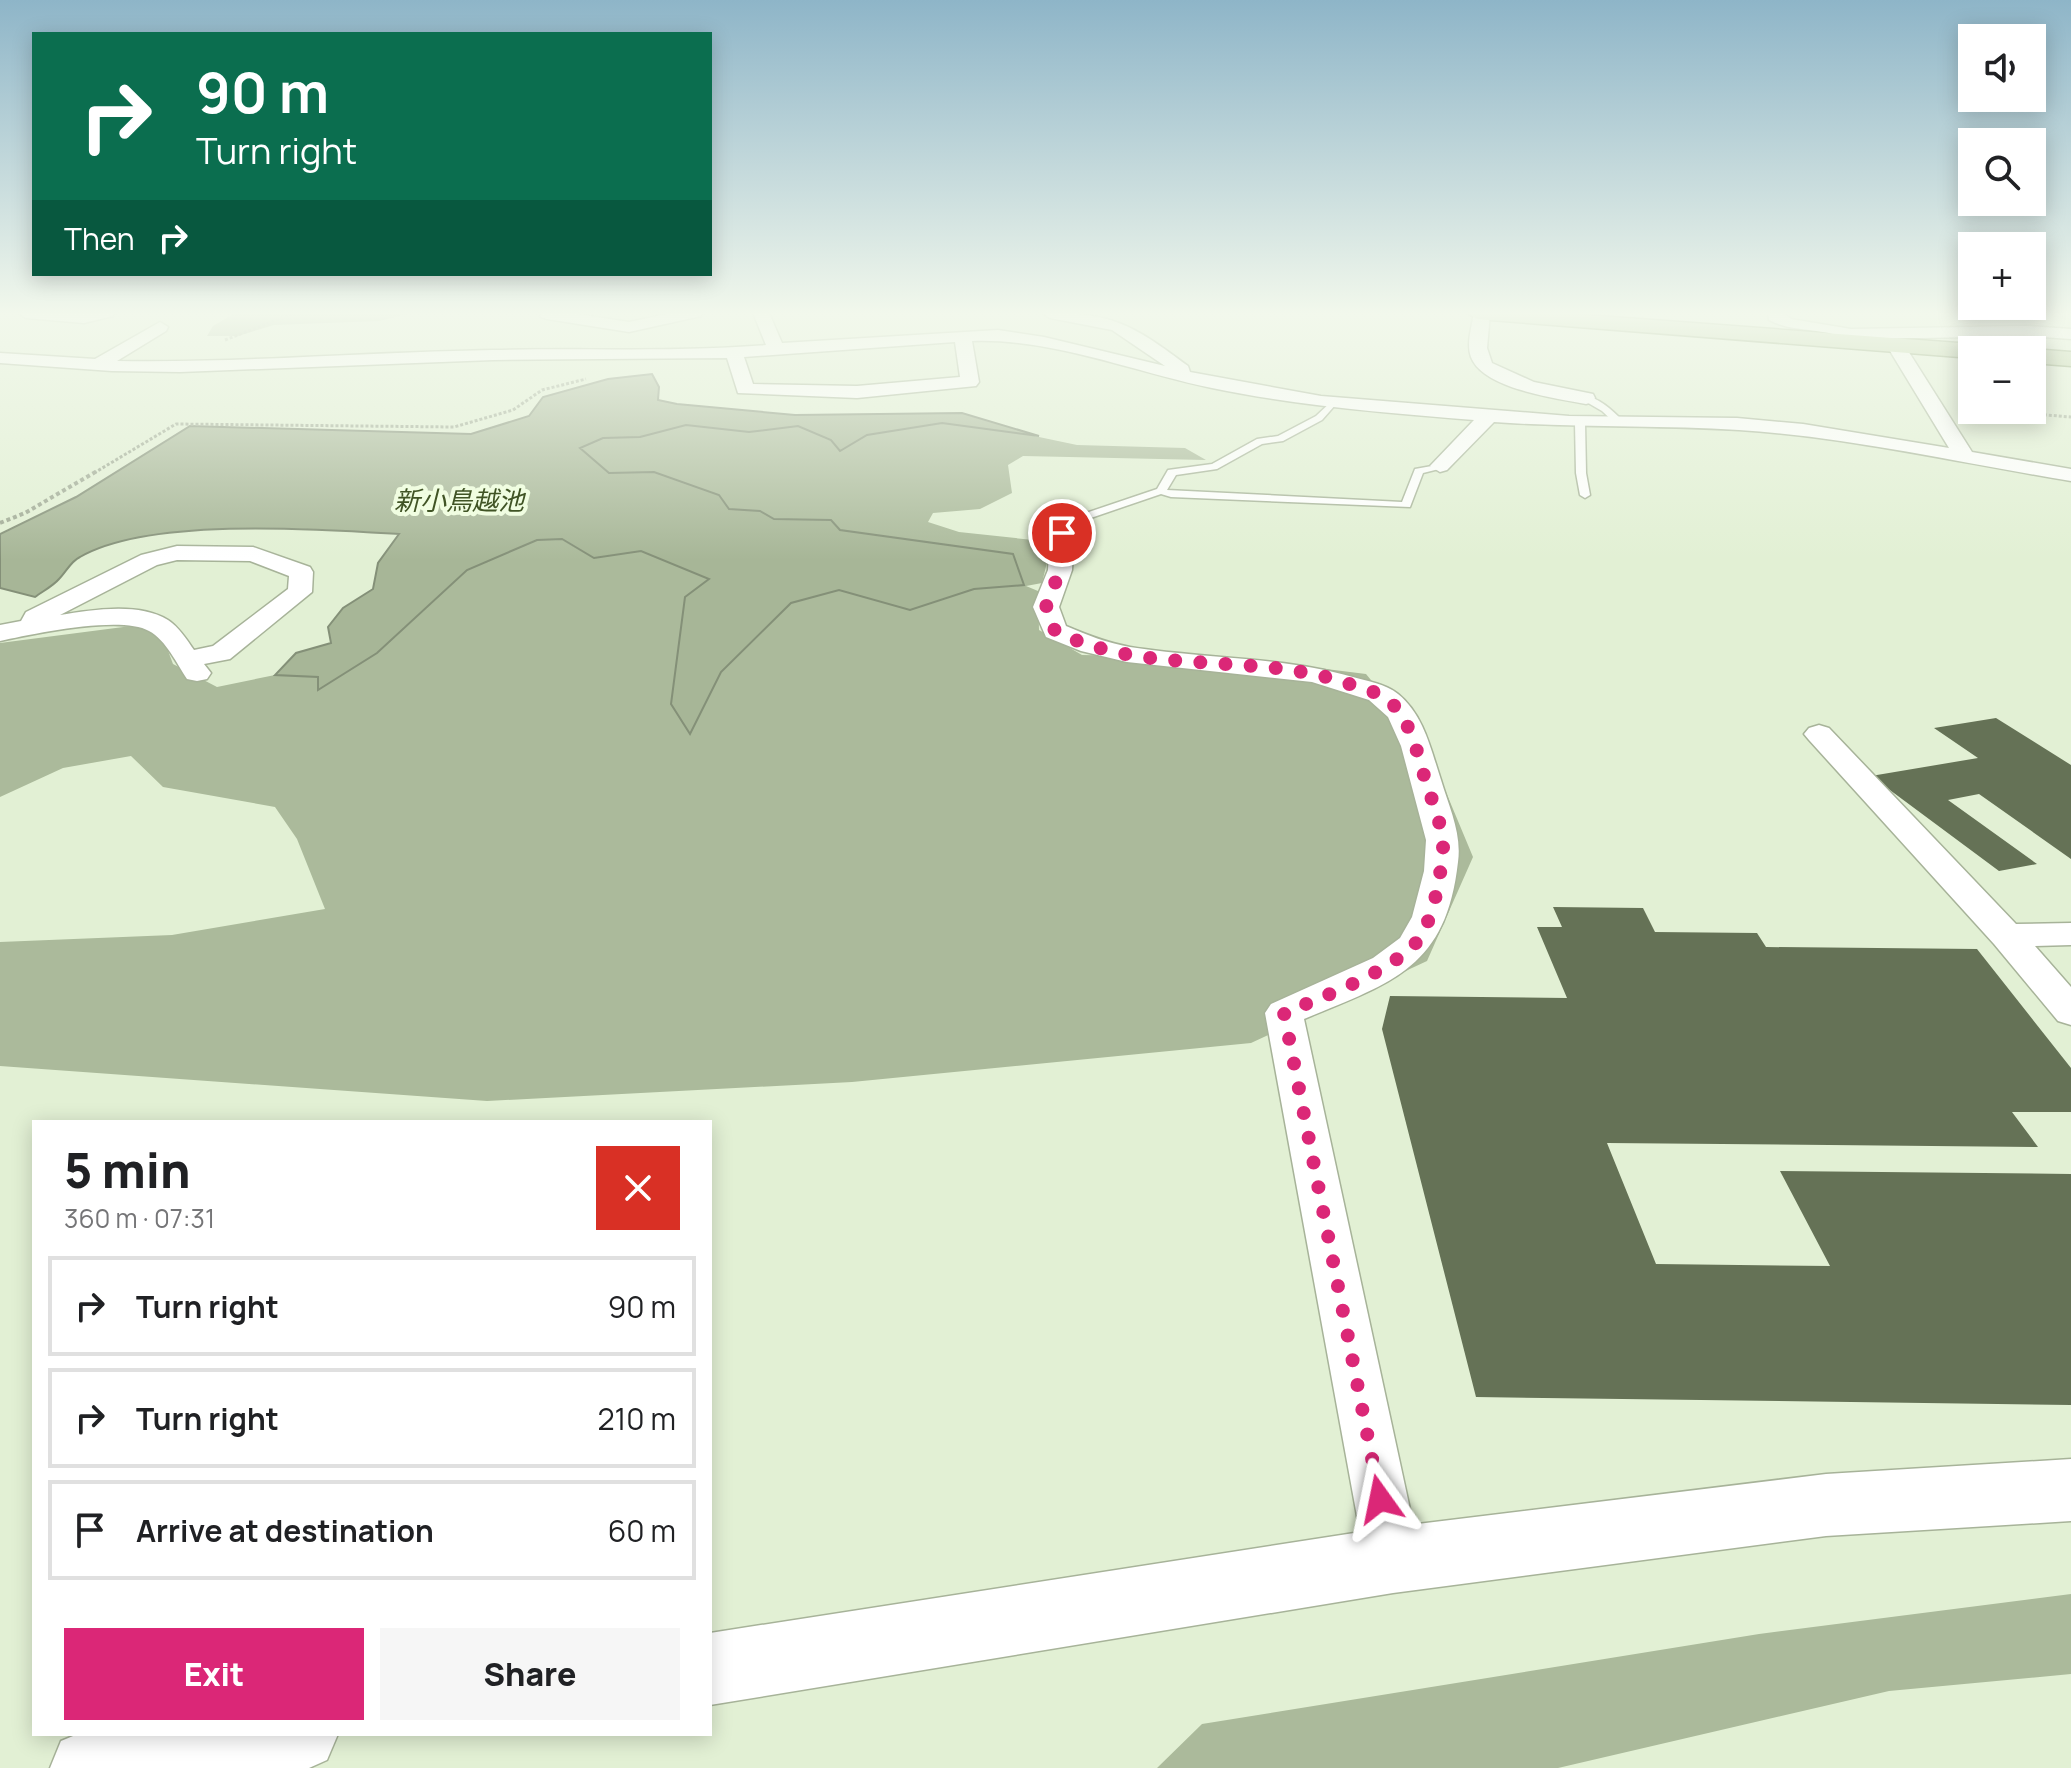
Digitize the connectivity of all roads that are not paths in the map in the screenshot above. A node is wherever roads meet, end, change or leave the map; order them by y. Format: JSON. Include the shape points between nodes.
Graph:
{"nodes":[{"id":1,"x":1291,"y":396,"type":"edge"},
{"id":2,"x":1574,"y":396,"type":"edge"},
{"id":3,"x":1927,"y":396,"type":"edge"},
{"id":4,"x":1586,"y":398,"type":"joint"},
{"id":5,"x":1333,"y":403,"type":"junction"},
{"id":6,"x":1490,"y":415,"type":"junction"},
{"id":7,"x":1580,"y":423,"type":"junction"},
{"id":8,"x":1621,"y":424,"type":"junction"},
{"id":9,"x":1964,"y":456,"type":"junction"},
{"id":10,"x":1440,"y":466,"type":"joint"},
{"id":11,"x":2071,"y":475,"type":"edge"},
{"id":12,"x":1161,"y":491,"type":"junction"},
{"id":13,"x":1585,"y":495,"type":"dead end"},
{"id":14,"x":1062,"y":533,"type":"joint"},
{"id":15,"x":32,"y":626,"type":"junction"},
{"id":16,"x":0,"y":633,"type":"edge"},
{"id":17,"x":1819,"y":734,"type":"dead end"},
{"id":18,"x":2071,"y":934,"type":"edge"},
{"id":19,"x":2007,"y":936,"type":"junction"},
{"id":20,"x":2071,"y":1012,"type":"edge"},
{"id":21,"x":2071,"y":1490,"type":"edge"},
{"id":22,"x":1393,"y":1560,"type":"junction"},
{"id":23,"x":712,"y":1669,"type":"edge"},
{"id":24,"x":288,"y":1736,"type":"edge"},
{"id":25,"x":88,"y":1768,"type":"edge"}],
"edges":[{"from":1,"to":5,"type":"street"},
{"from":2,"to":4,"type":"street"},
{"from":3,"to":9,"type":"street"},
{"from":4,"to":8,"type":"lane"},
{"from":5,"to":6,"type":"street"},
{"from":5,"to":12,"type":"lane","via":[[1319,418],[1280,439],[1260,441],[1214,467],[1172,472]]},
{"from":6,"to":7,"type":"street"},
{"from":6,"to":10,"type":"street"},
{"from":7,"to":8,"type":"street"},
{"from":7,"to":13,"type":"lane"},
{"from":8,"to":9,"type":"street","via":[[1803,430]]},
{"from":9,"to":11,"type":"street"},
{"from":10,"to":12,"type":"lane","via":[[1419,471],[1406,505]]},
{"from":12,"to":14,"type":"lane","via":[[1078,519]]},
{"from":14,"to":22,"type":"street","via":[[1060,570],[1046,607],[1055,631],[1133,657],[1330,677],[1385,697],[1406,722],[1414,742],[1445,845],[1435,902],[1414,945],[1359,982],[1284,1013]]},
{"from":15,"to":15,"type":"street","via":[[124,616],[158,625],[192,666],[221,653],[300,592],[301,572],[253,554],[177,553],[149,560],[35,617]]},
{"from":15,"to":16,"type":"street"},
{"from":17,"to":19,"type":"street"},
{"from":18,"to":19,"type":"street"},
{"from":19,"to":20,"type":"street"},
{"from":21,"to":22,"type":"street","via":[[1826,1505]]},
{"from":22,"to":23,"type":"street"},
{"from":24,"to":25,"type":"street"}]}
